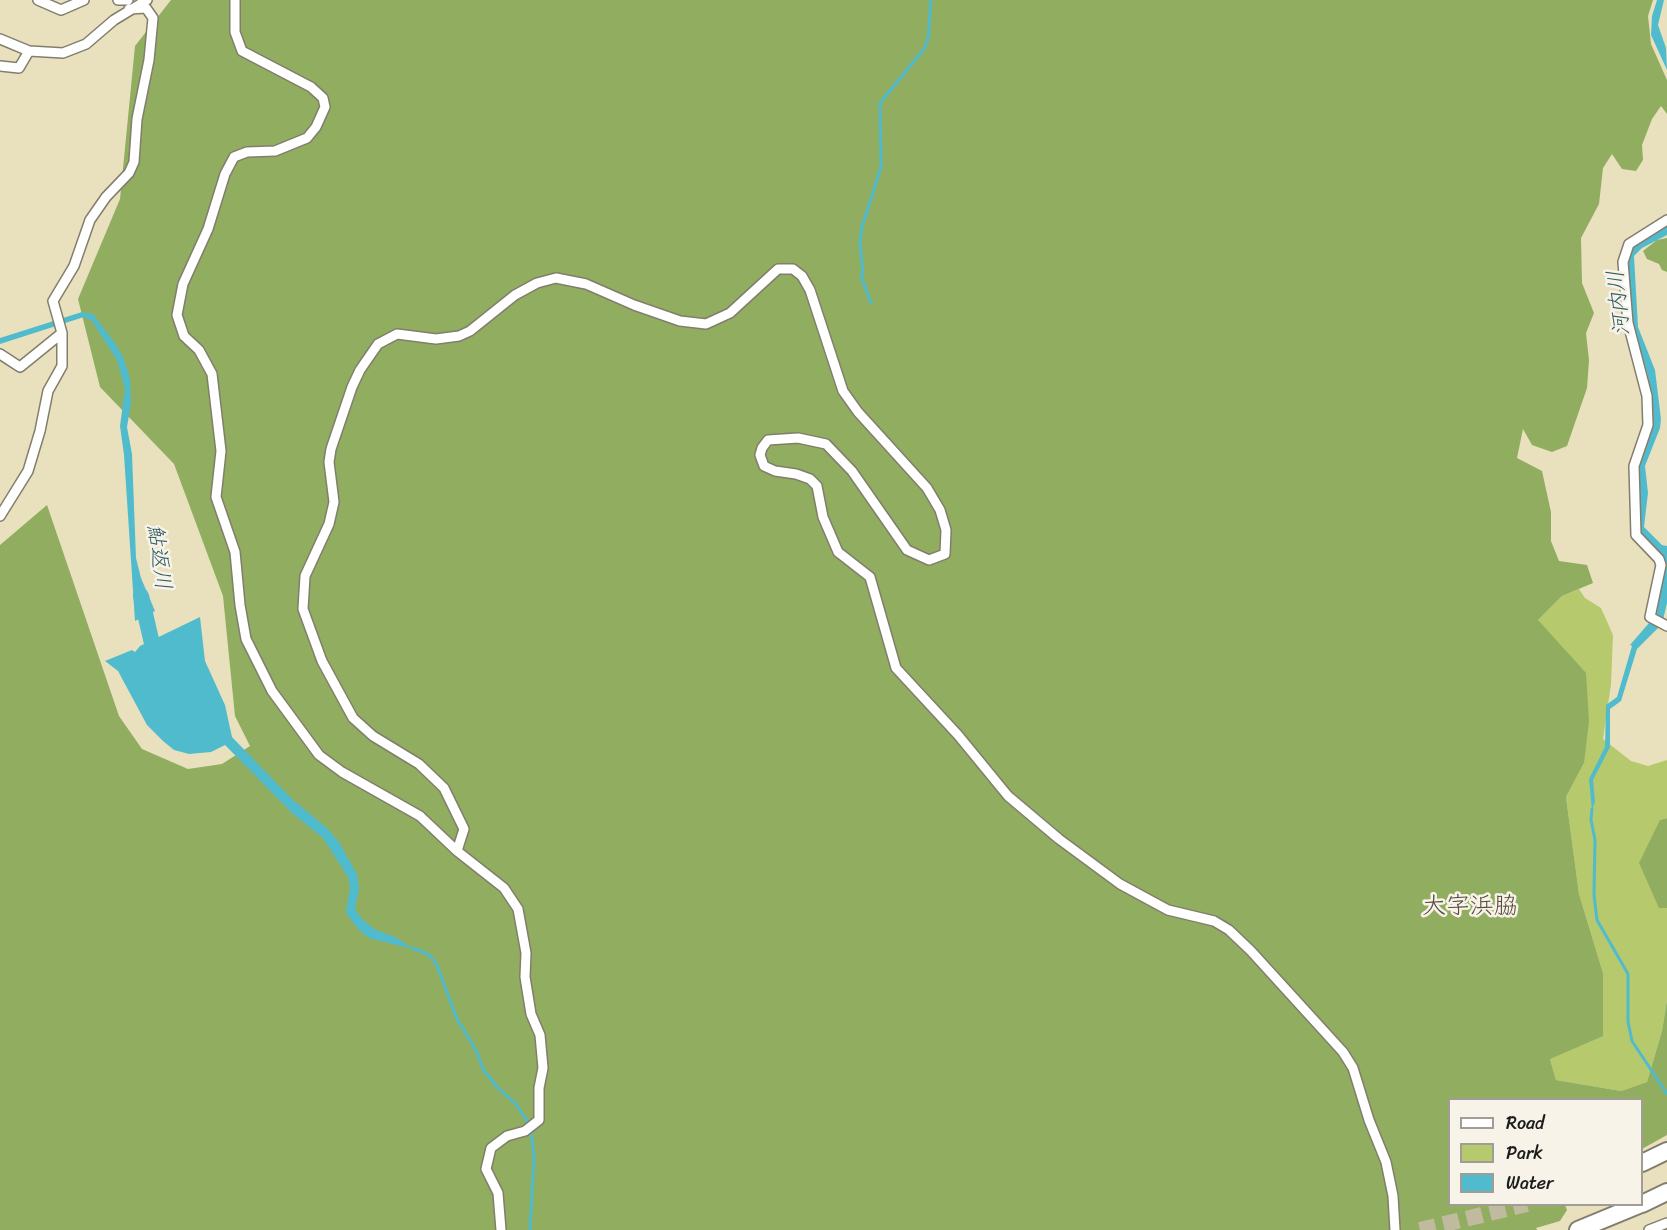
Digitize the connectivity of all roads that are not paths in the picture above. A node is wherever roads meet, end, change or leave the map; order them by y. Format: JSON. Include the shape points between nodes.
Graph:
{"nodes":[{"id":1,"x":38,"y":0,"type":"edge"},
{"id":2,"x":84,"y":0,"type":"edge"},
{"id":3,"x":118,"y":0,"type":"edge"},
{"id":4,"x":147,"y":0,"type":"edge"},
{"id":5,"x":235,"y":0,"type":"edge"},
{"id":6,"x":129,"y":4,"type":"edge"},
{"id":7,"x":0,"y":39,"type":"edge"},
{"id":8,"x":29,"y":51,"type":"junction"},
{"id":9,"x":0,"y":66,"type":"edge"},
{"id":10,"x":1667,"y":220,"type":"edge"},
{"id":11,"x":60,"y":326,"type":"junction"},
{"id":12,"x":0,"y":354,"type":"edge"},
{"id":13,"x":0,"y":516,"type":"edge"},
{"id":14,"x":1664,"y":625,"type":"edge"},
{"id":15,"x":457,"y":851,"type":"junction"},
{"id":16,"x":1667,"y":1151,"type":"edge"},
{"id":17,"x":1643,"y":1162,"type":"edge"},
{"id":18,"x":1667,"y":1192,"type":"edge"},
{"id":19,"x":1643,"y":1203,"type":"edge"},
{"id":20,"x":1636,"y":1206,"type":"edge"},
{"id":21,"x":1667,"y":1223,"type":"edge"},
{"id":22,"x":501,"y":1230,"type":"edge"},
{"id":23,"x":1395,"y":1230,"type":"edge"},
{"id":24,"x":1578,"y":1230,"type":"edge"},
{"id":25,"x":1649,"y":1230,"type":"edge"}],
"edges":[{"from":1,"to":2,"type":"street","via":[[61,10]]},
{"from":3,"to":6,"type":"street"},
{"from":4,"to":6,"type":"street"},
{"from":5,"to":15,"type":"street","via":[[235,28],[242,51],[311,87],[326,104],[307,138],[275,151],[247,152],[234,157],[183,284],[178,306],[181,330],[199,350],[212,374],[221,451],[216,497],[235,552],[246,639],[272,691],[319,754],[342,772],[420,816]]},
{"from":6,"to":8,"type":"street","via":[[86,44],[74,50],[48,54]]},
{"from":6,"to":11,"type":"street","via":[[146,8],[153,18],[134,162],[90,220],[74,266],[53,301]]},
{"from":7,"to":8,"type":"street"},
{"from":8,"to":9,"type":"street","via":[[19,68]]},
{"from":10,"to":14,"type":"street","via":[[1629,244],[1623,262],[1628,323],[1641,364],[1648,425],[1634,466],[1636,535],[1655,553],[1661,565],[1650,617]]},
{"from":11,"to":12,"type":"street","via":[[20,367]]},
{"from":11,"to":13,"type":"street","via":[[62,366],[48,391],[28,471]]},
{"from":15,"to":22,"type":"street","via":[[504,888],[518,909],[531,1014],[540,1035],[543,1068],[539,1120],[491,1148],[486,1169],[498,1193]]},
{"from":15,"to":23,"type":"street","via":[[464,829],[444,788],[425,769],[373,736],[353,718],[322,661],[303,609],[305,576],[332,513],[331,449],[360,370],[388,336],[459,336],[515,295],[546,280],[566,278],[657,314],[706,324],[730,314],[778,269],[793,269],[810,290],[843,391],[927,488],[940,510],[946,530],[945,554],[929,560],[907,550],[852,471],[826,444],[798,438],[768,440],[760,455],[764,466],[810,479],[817,486],[838,552],[870,577],[896,668],[1008,796],[1120,884],[1157,905],[1214,921],[1229,930],[1343,1052],[1353,1068],[1386,1162]]},
{"from":16,"to":17,"type":"highway"},
{"from":18,"to":19,"type":"highway"},
{"from":20,"to":24,"type":"highway"},
{"from":21,"to":25,"type":"street"}]}
